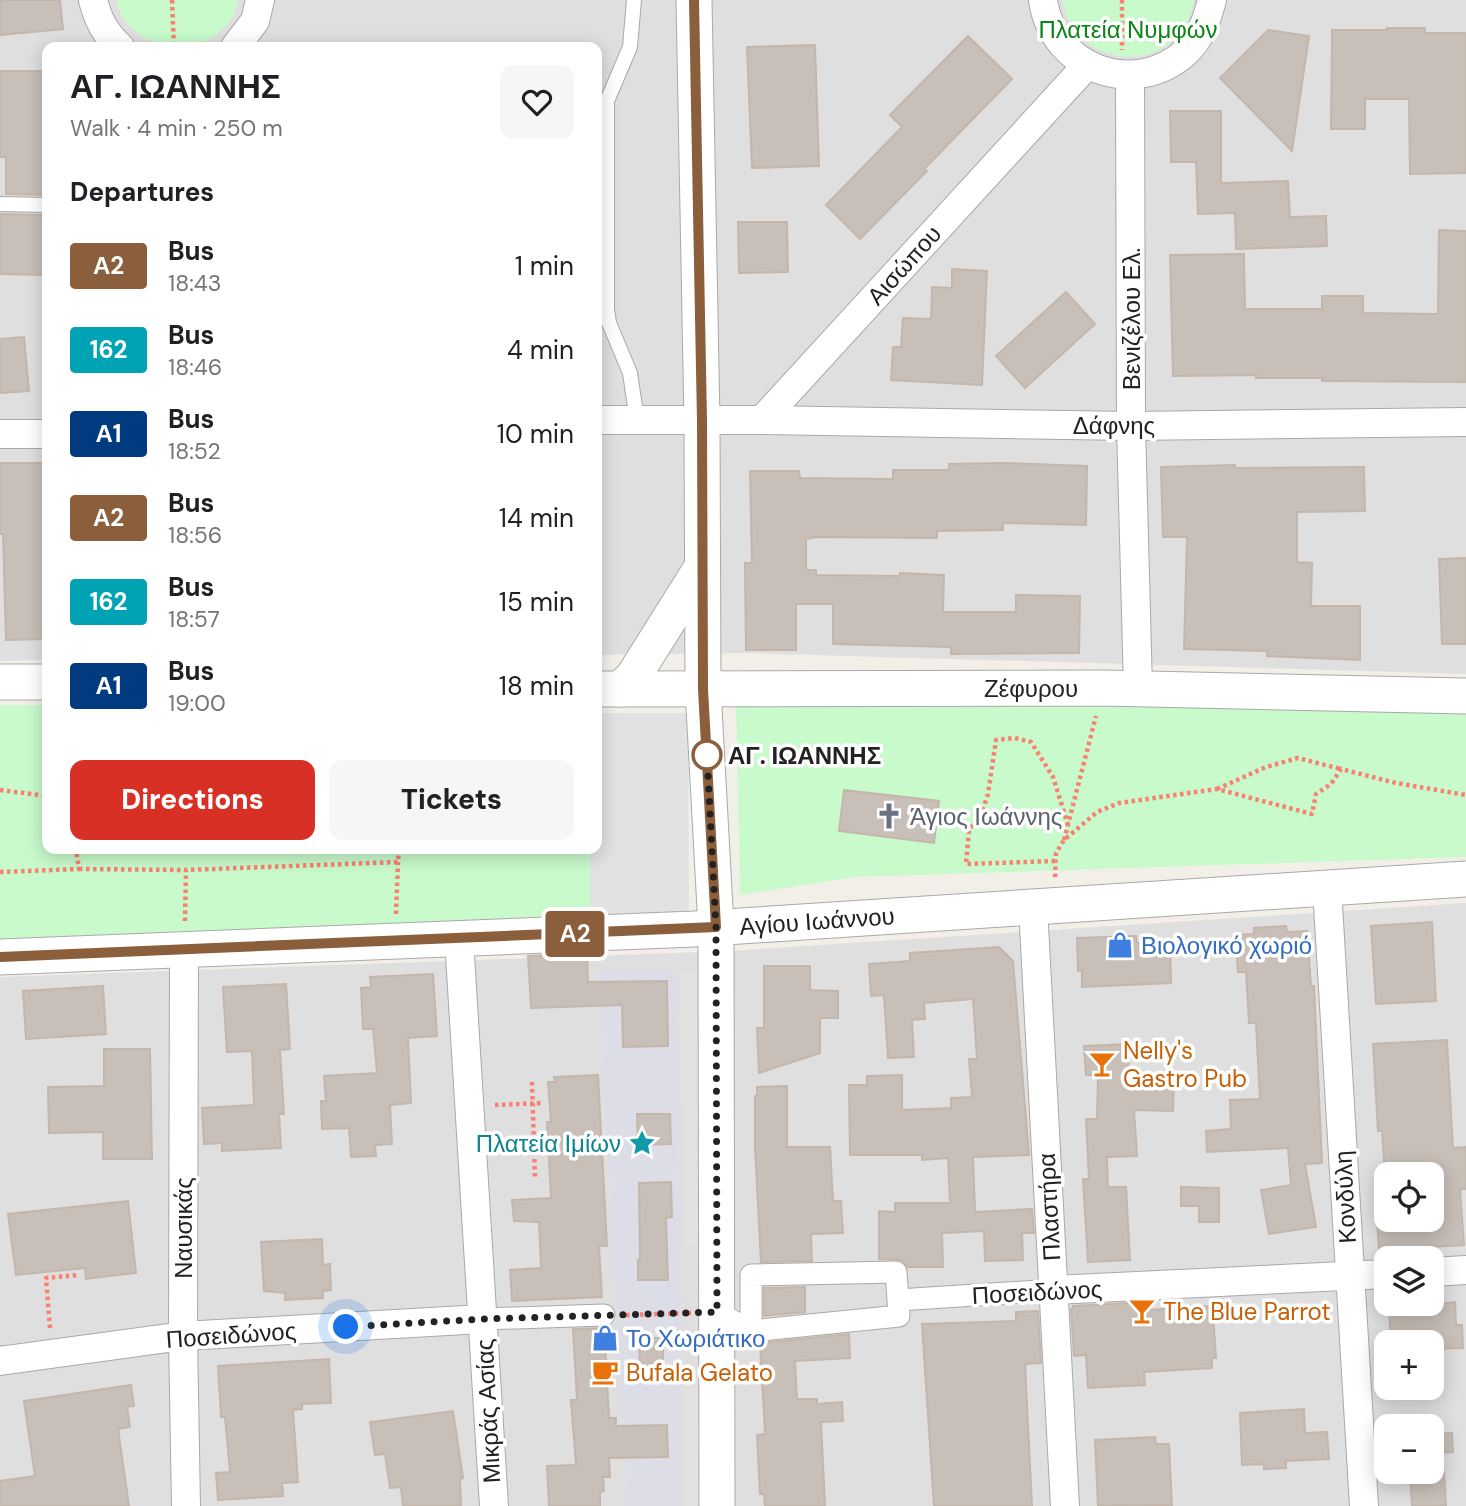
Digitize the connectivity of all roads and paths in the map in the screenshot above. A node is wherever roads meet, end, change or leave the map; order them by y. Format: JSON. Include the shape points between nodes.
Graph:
{"nodes":[{"id":1,"x":93,"y":0,"type":"edge"},
{"id":2,"x":172,"y":0,"type":"edge"},
{"id":3,"x":260,"y":0,"type":"edge"},
{"id":4,"x":634,"y":0,"type":"edge"},
{"id":5,"x":694,"y":0,"type":"edge"},
{"id":6,"x":1043,"y":0,"type":"edge"},
{"id":7,"x":1122,"y":0,"type":"edge"},
{"id":8,"x":1212,"y":0,"type":"edge"},
{"id":9,"x":114,"y":42,"type":"edge"},
{"id":10,"x":173,"y":42,"type":"edge"},
{"id":11,"x":240,"y":42,"type":"edge"},
{"id":12,"x":1087,"y":65,"type":"junction"},
{"id":13,"x":1126,"y":75,"type":"junction"},
{"id":14,"x":0,"y":204,"type":"edge"},
{"id":15,"x":42,"y":205,"type":"edge"},
{"id":16,"x":602,"y":420,"type":"edge"},
{"id":17,"x":637,"y":420,"type":"junction"},
{"id":18,"x":762,"y":420,"type":"junction"},
{"id":19,"x":702,"y":421,"type":"junction"},
{"id":20,"x":1466,"y":422,"type":"edge"},
{"id":21,"x":1131,"y":426,"type":"junction"},
{"id":22,"x":0,"y":434,"type":"edge"},
{"id":23,"x":42,"y":434,"type":"edge"},
{"id":24,"x":702,"y":567,"type":"junction"},
{"id":25,"x":0,"y":682,"type":"edge"},
{"id":26,"x":42,"y":682,"type":"edge"},
{"id":27,"x":1103,"y":688,"type":"junction"},
{"id":28,"x":1138,"y":688,"type":"junction"},
{"id":29,"x":608,"y":689,"type":"edge"},
{"id":30,"x":703,"y":689,"type":"junction"},
{"id":31,"x":1466,"y":696,"type":"edge"},
{"id":32,"x":1341,"y":769,"type":"junction"},
{"id":33,"x":1217,"y":789,"type":"junction"},
{"id":34,"x":0,"y":790,"type":"edge"},
{"id":35,"x":42,"y":795,"type":"edge"},
{"id":36,"x":1466,"y":795,"type":"edge"},
{"id":37,"x":1068,"y":825,"type":"junction"},
{"id":38,"x":1064,"y":840,"type":"junction"},
{"id":39,"x":77,"y":854,"type":"edge"},
{"id":40,"x":398,"y":854,"type":"edge"},
{"id":41,"x":1055,"y":861,"type":"junction"},
{"id":42,"x":398,"y":862,"type":"junction"},
{"id":43,"x":79,"y":869,"type":"junction"},
{"id":44,"x":186,"y":870,"type":"junction"},
{"id":45,"x":0,"y":872,"type":"edge"},
{"id":46,"x":1466,"y":879,"type":"edge"},
{"id":47,"x":1327,"y":888,"type":"junction"},
{"id":48,"x":1043,"y":906,"type":"junction"},
{"id":49,"x":716,"y":927,"type":"junction"},
{"id":50,"x":459,"y":939,"type":"junction"},
{"id":51,"x":395,"y":941,"type":"junction"},
{"id":52,"x":184,"y":950,"type":"junction"},
{"id":53,"x":0,"y":957,"type":"edge"},
{"id":54,"x":532,"y":1082,"type":"dead end"},
{"id":55,"x":533,"y":1103,"type":"junction"},
{"id":56,"x":543,"y":1103,"type":"dead end"},
{"id":57,"x":469,"y":1106,"type":"junction"},
{"id":58,"x":535,"y":1179,"type":"dead end"},
{"id":59,"x":1466,"y":1270,"type":"edge"},
{"id":60,"x":1444,"y":1271,"type":"edge"},
{"id":61,"x":78,"y":1275,"type":"dead end"},
{"id":62,"x":1374,"y":1275,"type":"edge"},
{"id":63,"x":1349,"y":1276,"type":"junction"},
{"id":64,"x":1054,"y":1290,"type":"junction"},
{"id":65,"x":898,"y":1300,"type":"junction"},
{"id":66,"x":717,"y":1312,"type":"junction"},
{"id":67,"x":604,"y":1315,"type":"joint"},
{"id":68,"x":483,"y":1319,"type":"junction"},
{"id":69,"x":751,"y":1331,"type":"junction"},
{"id":70,"x":183,"y":1336,"type":"junction"},
{"id":71,"x":52,"y":1354,"type":"junction"},
{"id":72,"x":0,"y":1361,"type":"edge"},
{"id":73,"x":186,"y":1506,"type":"edge"},
{"id":74,"x":494,"y":1506,"type":"edge"},
{"id":75,"x":717,"y":1506,"type":"edge"},
{"id":76,"x":1065,"y":1506,"type":"edge"},
{"id":77,"x":1364,"y":1506,"type":"edge"}],
"edges":[{"from":1,"to":9,"type":"street","via":[[98,19]]},
{"from":2,"to":10,"type":"path"},
{"from":3,"to":11,"type":"street","via":[[255,21]]},
{"from":4,"to":17,"type":"lane","via":[[630,47],[607,101],[607,309],[631,373]]},
{"from":5,"to":19,"type":"street"},
{"from":6,"to":12,"type":"street","via":[[1054,34]]},
{"from":7,"to":13,"type":"path"},
{"from":8,"to":13,"type":"street","via":[[1205,27],[1186,52],[1161,69]]},
{"from":12,"to":13,"type":"street"},
{"from":12,"to":18,"type":"street","name":"Αισώπου"},
{"from":13,"to":21,"type":"street","name":"Βενιζέλου Ελ."},
{"from":14,"to":15,"type":"lane"},
{"from":16,"to":17,"type":"street"},
{"from":17,"to":19,"type":"street"},
{"from":18,"to":19,"type":"street"},
{"from":18,"to":21,"type":"street","name":"Δάφνης"},
{"from":19,"to":24,"type":"street"},
{"from":20,"to":21,"type":"street","name":"Δάφνης"},
{"from":21,"to":28,"type":"street","name":"Βενιζέλου Ελ."},
{"from":22,"to":23,"type":"street"},
{"from":24,"to":29,"type":"street","via":[[633,677]]},
{"from":24,"to":30,"type":"street"},
{"from":25,"to":26,"type":"street"},
{"from":27,"to":28,"type":"street","name":"Ζέφυρου"},
{"from":27,"to":30,"type":"street","name":"Ζέφυρου"},
{"from":27,"to":37,"type":"path"},
{"from":28,"to":31,"type":"street","name":"Ζέφυρου"},
{"from":29,"to":30,"type":"street","name":"Ζέφυρου"},
{"from":30,"to":49,"type":"street"},
{"from":32,"to":33,"type":"path","via":[[1298,758]]},
{"from":32,"to":33,"type":"path","via":[[1331,784],[1317,793],[1312,814]]},
{"from":32,"to":36,"type":"path"},
{"from":33,"to":38,"type":"path","via":[[1119,803],[1097,812]]},
{"from":34,"to":35,"type":"path"},
{"from":37,"to":38,"type":"path"},
{"from":37,"to":41,"type":"path","via":[[1053,777],[1031,742],[996,740],[988,794],[969,830],[966,864]]},
{"from":38,"to":41,"type":"path"},
{"from":39,"to":43,"type":"path"},
{"from":40,"to":42,"type":"path"},
{"from":41,"to":48,"type":"path"},
{"from":42,"to":44,"type":"path"},
{"from":42,"to":51,"type":"path"},
{"from":43,"to":44,"type":"path"},
{"from":43,"to":45,"type":"path"},
{"from":44,"to":52,"type":"path"},
{"from":46,"to":47,"type":"street","name":"Αγίου Ιωάννου"},
{"from":47,"to":48,"type":"street","name":"Αγίου Ιωάννου"},
{"from":47,"to":63,"type":"street","name":"Κονδύλη"},
{"from":48,"to":49,"type":"street","name":"Αγίου Ιωάννου"},
{"from":48,"to":64,"type":"street","name":"Πλαστήρα"},
{"from":49,"to":50,"type":"street","name":"Αγίου Ιωάννου"},
{"from":49,"to":66,"type":"street"},
{"from":50,"to":51,"type":"street","name":"Αγίου Ιωάννου"},
{"from":50,"to":57,"type":"street","name":"Μικράς Ασίας"},
{"from":51,"to":52,"type":"street","name":"Αγίου Ιωάννου"},
{"from":52,"to":53,"type":"street","name":"Αγίου Ιωάννου"},
{"from":52,"to":70,"type":"street","name":"Ναυσικάς"},
{"from":54,"to":55,"type":"path"},
{"from":55,"to":56,"type":"path"},
{"from":55,"to":57,"type":"path"},
{"from":55,"to":58,"type":"path"},
{"from":57,"to":68,"type":"street","name":"Μικράς Ασίας"},
{"from":59,"to":60,"type":"street"},
{"from":61,"to":71,"type":"path","via":[[46,1278]]},
{"from":62,"to":63,"type":"street","name":"Ποσειδώνος"},
{"from":63,"to":64,"type":"street","name":"Ποσειδώνος"},
{"from":63,"to":77,"type":"street","name":"Κονδύλη"},
{"from":64,"to":65,"type":"street","name":"Ποσειδώνος"},
{"from":64,"to":76,"type":"street","name":"Πλαστήρα"},
{"from":65,"to":69,"type":"street","via":[[898,1317]]},
{"from":65,"to":69,"type":"street","via":[[897,1272],[751,1275]]},
{"from":66,"to":67,"type":"path"},
{"from":66,"to":69,"type":"street"},
{"from":66,"to":75,"type":"street"},
{"from":67,"to":68,"type":"street","name":"Ποσειδώνος"},
{"from":68,"to":70,"type":"street","name":"Ποσειδώνος"},
{"from":68,"to":74,"type":"street","name":"Μικράς Ασίας"},
{"from":70,"to":71,"type":"street","name":"Ποσειδώνος"},
{"from":70,"to":73,"type":"street","name":"Ναυσικάς"},
{"from":71,"to":72,"type":"street","name":"Ποσειδώνος"}]}
